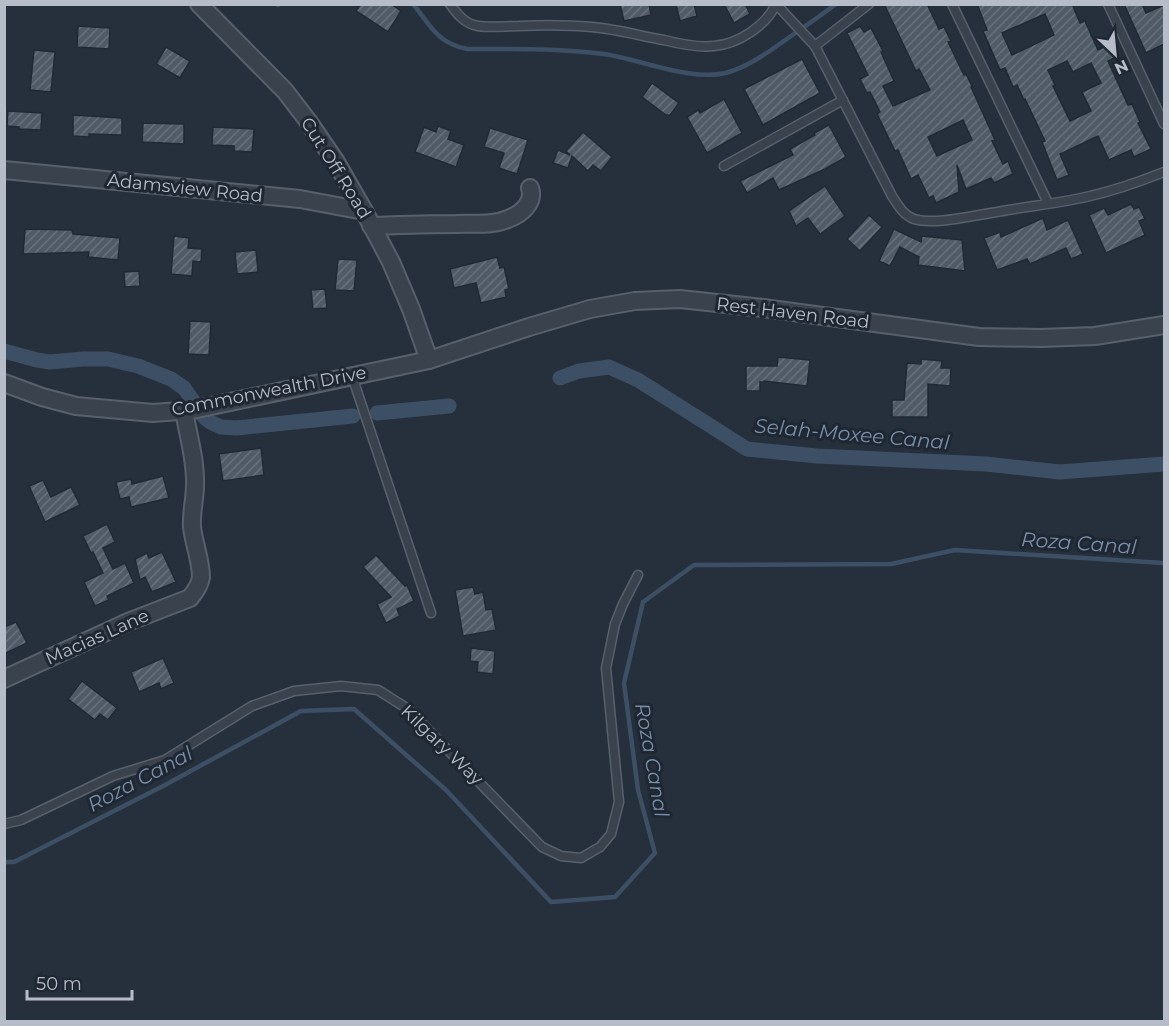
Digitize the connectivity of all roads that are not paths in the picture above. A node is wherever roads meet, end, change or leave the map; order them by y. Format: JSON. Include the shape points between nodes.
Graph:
{"nodes":[{"id":1,"x":199,"y":4,"type":"edge"},
{"id":2,"x":450,"y":4,"type":"edge"},
{"id":3,"x":776,"y":4,"type":"edge"},
{"id":4,"x":869,"y":4,"type":"edge"},
{"id":5,"x":952,"y":4,"type":"edge"},
{"id":6,"x":1108,"y":4,"type":"edge"},
{"id":7,"x":815,"y":46,"type":"junction"},
{"id":8,"x":843,"y":100,"type":"junction"},
{"id":9,"x":1164,"y":124,"type":"edge"},
{"id":10,"x":724,"y":166,"type":"dead end"},
{"id":11,"x":4,"y":170,"type":"edge"},
{"id":12,"x":1164,"y":172,"type":"edge"},
{"id":13,"x":530,"y":188,"type":"dead end"},
{"id":14,"x":1048,"y":203,"type":"junction"},
{"id":15,"x":368,"y":218,"type":"junction"},
{"id":16,"x":1164,"y":325,"type":"edge"},
{"id":17,"x":429,"y":360,"type":"junction"},
{"id":18,"x":352,"y":376,"type":"junction"},
{"id":19,"x":4,"y":383,"type":"edge"},
{"id":20,"x":195,"y":409,"type":"junction"},
{"id":21,"x":638,"y":575,"type":"dead end"},
{"id":22,"x":430,"y":613,"type":"dead end"},
{"id":23,"x":4,"y":679,"type":"edge"},
{"id":24,"x":4,"y":824,"type":"edge"}],
"edges":[{"from":1,"to":15,"type":"street","name":"Cut Off Road","via":[[285,91],[336,162]]},
{"from":2,"to":3,"type":"lane","via":[[462,19],[479,27],[593,27],[706,46],[744,36],[767,19]]},
{"from":3,"to":7,"type":"lane"},
{"from":4,"to":7,"type":"lane"},
{"from":5,"to":14,"type":"lane"},
{"from":6,"to":9,"type":"lane"},
{"from":7,"to":8,"type":"lane"},
{"from":8,"to":10,"type":"lane"},
{"from":8,"to":14,"type":"lane","via":[[892,196],[908,216],[954,219]]},
{"from":11,"to":15,"type":"street","name":"Adamsview Road","via":[[300,199]]},
{"from":12,"to":14,"type":"lane","via":[[1117,189]]},
{"from":13,"to":15,"type":"street","name":"Adamsview Road","via":[[530,202],[508,219],[489,223]]},
{"from":15,"to":17,"type":"street","name":"Cut Off Road","via":[[407,300]]},
{"from":16,"to":17,"type":"street","name":"Rest Haven Road","via":[[1095,336],[979,337],[680,299],[590,309]]},
{"from":17,"to":18,"type":"street","name":"Commonwealth Drive"},
{"from":18,"to":20,"type":"street","name":"Commonwealth Drive"},
{"from":18,"to":22,"type":"lane"},
{"from":19,"to":20,"type":"street","name":"Commonwealth Drive","via":[[76,406],[153,412]]},
{"from":20,"to":23,"type":"street","name":"Macias Lane","via":[[192,523],[200,566],[197,589],[190,598]]},
{"from":21,"to":24,"type":"lane","name":"Kilgary Way","via":[[615,624],[606,668],[619,802],[612,834],[600,847],[580,858],[561,856],[542,847],[408,709],[378,690],[341,686],[294,692],[252,706],[165,760],[113,776],[21,820]]}]}
